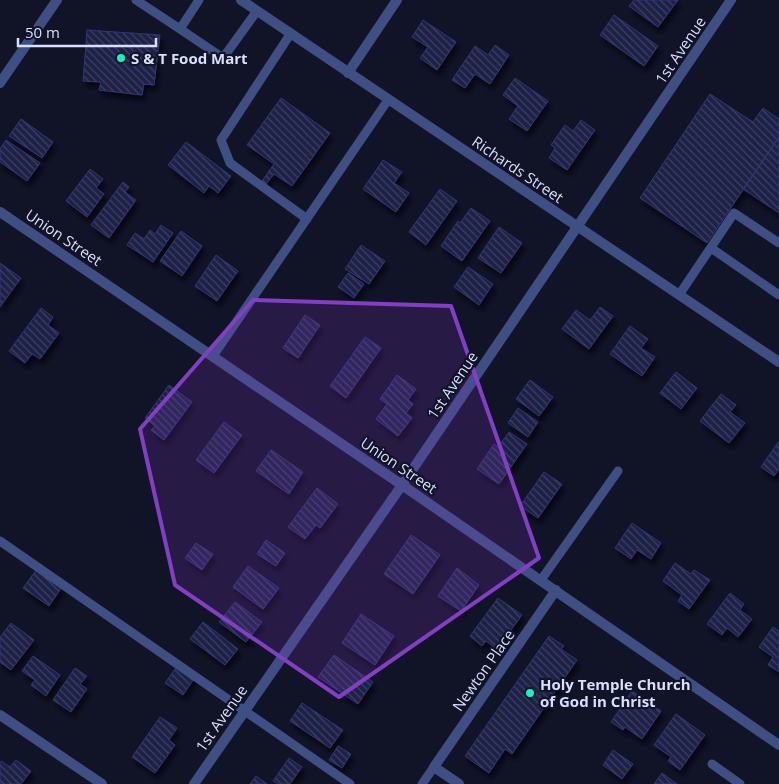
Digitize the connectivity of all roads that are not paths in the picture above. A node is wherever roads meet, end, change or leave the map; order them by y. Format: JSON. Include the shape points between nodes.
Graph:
{"nodes":[{"id":1,"x":57,"y":0,"type":"edge"},
{"id":2,"x":136,"y":0,"type":"edge"},
{"id":3,"x":199,"y":0,"type":"edge"},
{"id":4,"x":241,"y":0,"type":"edge"},
{"id":5,"x":397,"y":0,"type":"edge"},
{"id":6,"x":731,"y":0,"type":"edge"},
{"id":7,"x":257,"y":11,"type":"junction"},
{"id":8,"x":180,"y":29,"type":"junction"},
{"id":9,"x":291,"y":34,"type":"junction"},
{"id":10,"x":348,"y":73,"type":"junction"},
{"id":11,"x":0,"y":84,"type":"edge"},
{"id":12,"x":388,"y":100,"type":"junction"},
{"id":13,"x":0,"y":212,"type":"edge"},
{"id":14,"x":307,"y":219,"type":"junction"},
{"id":15,"x":579,"y":227,"type":"junction"},
{"id":16,"x":779,"y":243,"type":"edge"},
{"id":17,"x":711,"y":248,"type":"junction"},
{"id":18,"x":679,"y":294,"type":"junction"},
{"id":19,"x":779,"y":295,"type":"edge"},
{"id":20,"x":213,"y":356,"type":"junction"},
{"id":21,"x":779,"y":362,"type":"edge"},
{"id":22,"x":618,"y":471,"type":"dead end"},
{"id":23,"x":402,"y":485,"type":"junction"},
{"id":24,"x":0,"y":541,"type":"edge"},
{"id":25,"x":541,"y":580,"type":"junction"},
{"id":26,"x":556,"y":590,"type":"junction"},
{"id":27,"x":244,"y":710,"type":"junction"},
{"id":28,"x":0,"y":715,"type":"edge"},
{"id":29,"x":779,"y":745,"type":"edge"},
{"id":30,"x":712,"y":764,"type":"dead end"},
{"id":31,"x":434,"y":767,"type":"junction"},
{"id":32,"x":91,"y":781,"type":"edge"},
{"id":33,"x":102,"y":784,"type":"edge"},
{"id":34,"x":194,"y":784,"type":"edge"},
{"id":35,"x":350,"y":784,"type":"edge"},
{"id":36,"x":422,"y":784,"type":"edge"},
{"id":37,"x":460,"y":784,"type":"edge"},
{"id":38,"x":740,"y":784,"type":"edge"}],
"edges":[{"from":1,"to":11,"type":"street"},
{"from":2,"to":8,"type":"lane"},
{"from":3,"to":8,"type":"lane"},
{"from":4,"to":7,"type":"street","name":"Richards Street"},
{"from":5,"to":10,"type":"street"},
{"from":6,"to":15,"type":"street","name":"1st Avenue"},
{"from":7,"to":8,"type":"lane","via":[[223,58]]},
{"from":7,"to":9,"type":"street","name":"Richards Street"},
{"from":9,"to":10,"type":"street","name":"Richards Street"},
{"from":9,"to":14,"type":"lane","via":[[221,140],[230,163]]},
{"from":10,"to":12,"type":"street","name":"Richards Street"},
{"from":12,"to":14,"type":"lane"},
{"from":12,"to":15,"type":"street","name":"Richards Street"},
{"from":13,"to":20,"type":"street","name":"Union Street"},
{"from":14,"to":20,"type":"lane"},
{"from":15,"to":18,"type":"street","name":"Richards Street"},
{"from":15,"to":23,"type":"street","name":"1st Avenue"},
{"from":16,"to":17,"type":"lane","via":[[734,213]]},
{"from":17,"to":18,"type":"lane"},
{"from":17,"to":19,"type":"lane"},
{"from":18,"to":21,"type":"street","name":"Richards Street"},
{"from":20,"to":23,"type":"street","name":"Union Street"},
{"from":22,"to":25,"type":"lane"},
{"from":23,"to":25,"type":"street","name":"Union Street"},
{"from":23,"to":27,"type":"street","name":"1st Avenue"},
{"from":24,"to":27,"type":"lane"},
{"from":25,"to":26,"type":"street","name":"Union Street"},
{"from":26,"to":29,"type":"street","name":"Union Street"},
{"from":26,"to":31,"type":"street","name":"Newton Place"},
{"from":27,"to":34,"type":"street","name":"1st Avenue"},
{"from":27,"to":35,"type":"lane"},
{"from":28,"to":32,"type":"street"},
{"from":30,"to":38,"type":"lane"},
{"from":31,"to":36,"type":"lane"},
{"from":31,"to":37,"type":"street"},
{"from":32,"to":33,"type":"street"}]}
